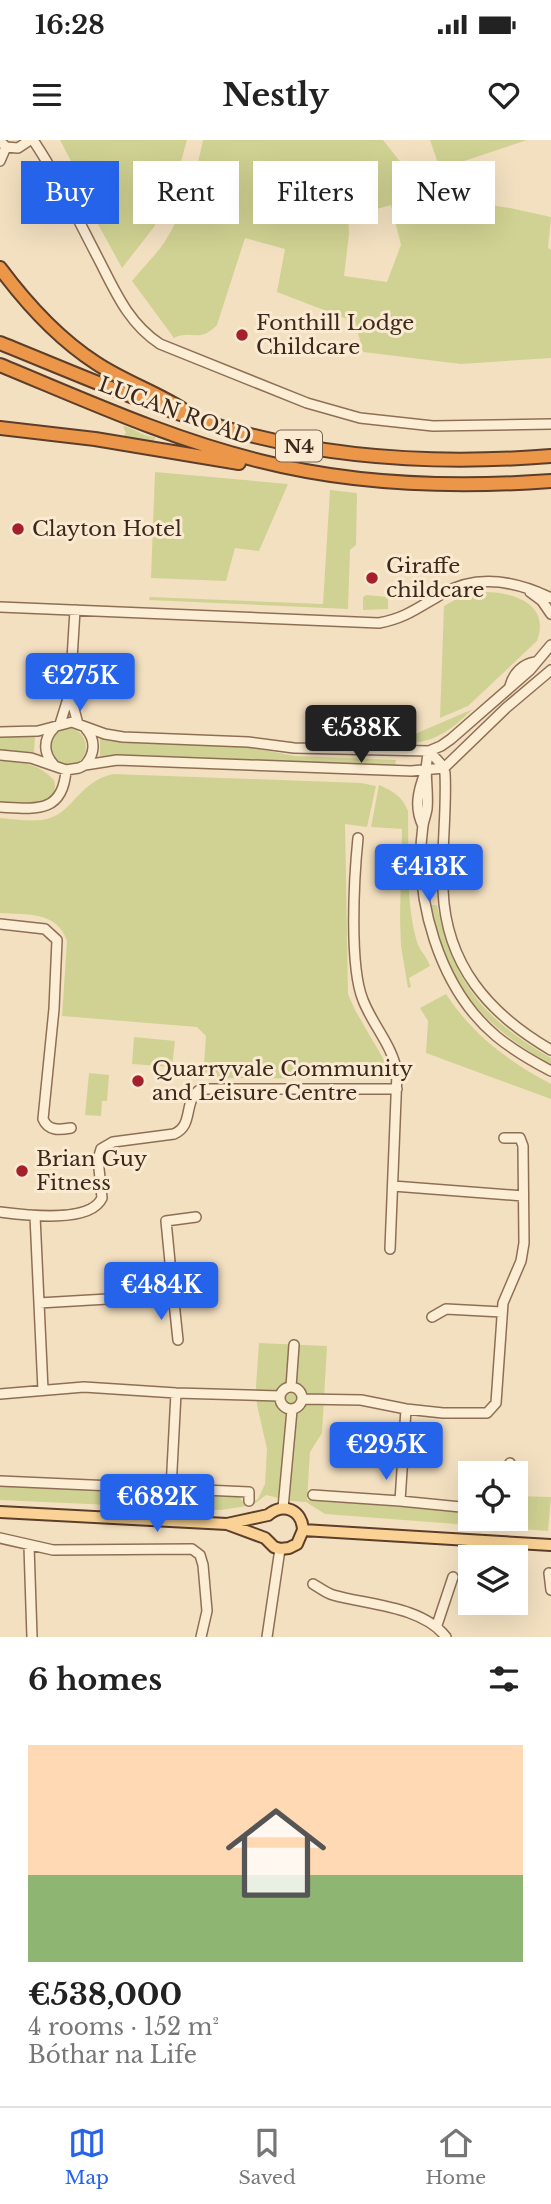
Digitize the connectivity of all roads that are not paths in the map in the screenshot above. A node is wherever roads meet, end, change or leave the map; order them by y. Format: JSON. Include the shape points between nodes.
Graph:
{"nodes":[{"id":1,"x":31,"y":140,"type":"edge"},
{"id":2,"x":3,"y":144,"type":"edge"},
{"id":3,"x":0,"y":161,"type":"edge"},
{"id":4,"x":0,"y":268,"type":"edge"},
{"id":5,"x":0,"y":343,"type":"edge"},
{"id":6,"x":0,"y":365,"type":"edge"},
{"id":7,"x":200,"y":421,"type":"junction"},
{"id":8,"x":551,"y":424,"type":"edge"},
{"id":9,"x":0,"y":428,"type":"edge"},
{"id":10,"x":551,"y":456,"type":"edge"},
{"id":11,"x":352,"y":477,"type":"junction"},
{"id":12,"x":551,"y":481,"type":"edge"},
{"id":13,"x":523,"y":587,"type":"junction"},
{"id":14,"x":551,"y":598,"type":"edge"},
{"id":15,"x":0,"y":607,"type":"edge"},
{"id":16,"x":75,"y":610,"type":"junction"},
{"id":17,"x":551,"y":614,"type":"edge"},
{"id":18,"x":551,"y":645,"type":"edge"},
{"id":19,"x":551,"y":670,"type":"edge"},
{"id":20,"x":70,"y":692,"type":"junction"},
{"id":21,"x":57,"y":726,"type":"junction"},
{"id":22,"x":81,"y":726,"type":"junction"},
{"id":23,"x":0,"y":732,"type":"edge"},
{"id":24,"x":429,"y":751,"type":"junction"},
{"id":25,"x":0,"y":755,"type":"edge"},
{"id":26,"x":85,"y":765,"type":"junction"},
{"id":27,"x":444,"y":768,"type":"junction"},
{"id":28,"x":63,"y":769,"type":"junction"},
{"id":29,"x":425,"y":771,"type":"junction"},
{"id":30,"x":0,"y":807,"type":"edge"},
{"id":31,"x":358,"y":838,"type":"dead end"},
{"id":32,"x":0,"y":925,"type":"edge"},
{"id":33,"x":551,"y":1050,"type":"edge"},
{"id":34,"x":551,"y":1071,"type":"edge"},
{"id":35,"x":397,"y":1089,"type":"junction"},
{"id":36,"x":71,"y":1128,"type":"dead end"},
{"id":37,"x":504,"y":1138,"type":"dead end"},
{"id":38,"x":393,"y":1186,"type":"junction"},
{"id":39,"x":523,"y":1196,"type":"junction"},
{"id":40,"x":0,"y":1212,"type":"edge"},
{"id":41,"x":35,"y":1216,"type":"junction"},
{"id":42,"x":196,"y":1217,"type":"dead end"},
{"id":43,"x":390,"y":1249,"type":"dead end"},
{"id":44,"x":173,"y":1293,"type":"junction"},
{"id":45,"x":39,"y":1303,"type":"junction"},
{"id":46,"x":502,"y":1312,"type":"junction"},
{"id":47,"x":432,"y":1317,"type":"dead end"},
{"id":48,"x":178,"y":1340,"type":"dead end"},
{"id":49,"x":294,"y":1345,"type":"dead end"},
{"id":50,"x":291,"y":1387,"type":"junction"},
{"id":51,"x":43,"y":1390,"type":"junction"},
{"id":52,"x":176,"y":1393,"type":"junction"},
{"id":53,"x":0,"y":1394,"type":"edge"},
{"id":54,"x":280,"y":1396,"type":"junction"},
{"id":55,"x":303,"y":1399,"type":"junction"},
{"id":56,"x":406,"y":1409,"type":"junction"},
{"id":57,"x":292,"y":1410,"type":"junction"},
{"id":58,"x":0,"y":1481,"type":"edge"},
{"id":59,"x":171,"y":1489,"type":"junction"},
{"id":60,"x":313,"y":1495,"type":"dead end"},
{"id":61,"x":249,"y":1501,"type":"dead end"},
{"id":62,"x":400,"y":1501,"type":"junction"},
{"id":63,"x":458,"y":1507,"type":"edge"},
{"id":64,"x":283,"y":1508,"type":"junction"},
{"id":65,"x":0,"y":1513,"type":"edge"},
{"id":66,"x":268,"y":1515,"type":"junction"},
{"id":67,"x":227,"y":1524,"type":"junction"},
{"id":68,"x":303,"y":1531,"type":"junction"},
{"id":69,"x":0,"y":1538,"type":"edge"},
{"id":70,"x":265,"y":1538,"type":"junction"},
{"id":71,"x":551,"y":1545,"type":"edge"},
{"id":72,"x":29,"y":1546,"type":"junction"},
{"id":73,"x":280,"y":1549,"type":"junction"},
{"id":74,"x":550,"y":1573,"type":"edge"},
{"id":75,"x":453,"y":1577,"type":"dead end"},
{"id":76,"x":313,"y":1584,"type":"dead end"},
{"id":77,"x":551,"y":1590,"type":"edge"},
{"id":78,"x":437,"y":1625,"type":"junction"},
{"id":79,"x":32,"y":1637,"type":"edge"},
{"id":80,"x":201,"y":1637,"type":"edge"},
{"id":81,"x":267,"y":1637,"type":"edge"},
{"id":82,"x":446,"y":1637,"type":"edge"}],
"edges":[{"from":1,"to":2,"type":"street","via":[[18,148]]},
{"from":1,"to":8,"type":"street","via":[[59,183],[125,310],[160,344],[307,403],[360,418],[433,426]]},
{"from":2,"to":3,"type":"street"},
{"from":4,"to":7,"type":"highway","via":[[50,325],[96,363]]},
{"from":5,"to":7,"type":"highway","name":"LUCAN ROAD","number":"N4"},
{"from":6,"to":11,"type":"highway","name":"LUCAN ROAD","number":"N4","via":[[215,448],[282,467]]},
{"from":7,"to":10,"type":"highway","name":"LUCAN ROAD","number":"N4","via":[[274,441],[349,454],[459,460]]},
{"from":9,"to":11,"type":"highway"},
{"from":11,"to":12,"type":"highway","name":"LUCAN ROAD","number":"N4","via":[[455,484]]},
{"from":13,"to":14,"type":"street"},
{"from":13,"to":16,"type":"street","via":[[501,581],[474,582],[449,590],[412,613],[379,623]]},
{"from":13,"to":17,"type":"street"},
{"from":15,"to":16,"type":"street"},
{"from":16,"to":20,"type":"street"},
{"from":18,"to":24,"type":"street","via":[[537,662],[522,667],[510,685],[451,739]]},
{"from":19,"to":27,"type":"street"},
{"from":20,"to":21,"type":"street"},
{"from":20,"to":22,"type":"street"},
{"from":21,"to":22,"type":"street"},
{"from":21,"to":23,"type":"street"},
{"from":21,"to":28,"type":"street","via":[[47,738],[46,751],[52,763]]},
{"from":22,"to":24,"type":"street","via":[[123,737]]},
{"from":22,"to":26,"type":"street","via":[[93,747]]},
{"from":24,"to":27,"type":"street"},
{"from":24,"to":29,"type":"street"},
{"from":25,"to":28,"type":"street","via":[[31,758]]},
{"from":26,"to":28,"type":"street"},
{"from":26,"to":29,"type":"street","via":[[138,760]]},
{"from":27,"to":29,"type":"street"},
{"from":27,"to":33,"type":"street","via":[[442,890],[458,956],[493,1008]]},
{"from":28,"to":30,"type":"street","via":[[65,786],[47,806]]},
{"from":29,"to":34,"type":"street","via":[[422,866],[437,948],[463,999],[495,1035]]},
{"from":31,"to":35,"type":"street","via":[[354,938],[358,982],[395,1058]]},
{"from":32,"to":36,"type":"street","via":[[45,929],[57,940],[43,1118],[54,1129]]},
{"from":35,"to":38,"type":"street"},
{"from":35,"to":41,"type":"street","via":[[201,1088],[191,1097],[186,1124],[180,1131],[113,1142],[101,1149],[102,1198],[94,1209]]},
{"from":37,"to":39,"type":"street","via":[[520,1138],[523,1146]]},
{"from":38,"to":39,"type":"street"},
{"from":38,"to":43,"type":"street"},
{"from":39,"to":46,"type":"street","via":[[521,1261]]},
{"from":40,"to":41,"type":"street"},
{"from":41,"to":45,"type":"street"},
{"from":42,"to":44,"type":"street","via":[[166,1221]]},
{"from":44,"to":45,"type":"street"},
{"from":44,"to":48,"type":"street"},
{"from":45,"to":51,"type":"street"},
{"from":46,"to":47,"type":"street","via":[[446,1309]]},
{"from":46,"to":56,"type":"street","via":[[496,1403],[487,1413]]},
{"from":49,"to":50,"type":"street"},
{"from":50,"to":54,"type":"street"},
{"from":50,"to":55,"type":"street","via":[[301,1392]]},
{"from":51,"to":52,"type":"street","via":[[84,1387]]},
{"from":51,"to":53,"type":"street"},
{"from":52,"to":54,"type":"street"},
{"from":52,"to":59,"type":"street"},
{"from":54,"to":57,"type":"street","via":[[282,1406]]},
{"from":55,"to":56,"type":"street","via":[[361,1400]]},
{"from":55,"to":57,"type":"street"},
{"from":56,"to":62,"type":"street"},
{"from":57,"to":64,"type":"street"},
{"from":58,"to":59,"type":"street"},
{"from":59,"to":61,"type":"street","via":[[249,1492]]},
{"from":60,"to":62,"type":"street"},
{"from":62,"to":63,"type":"street"},
{"from":64,"to":66,"type":"main road"},
{"from":64,"to":68,"type":"main road","via":[[300,1517]]},
{"from":65,"to":67,"type":"main road"},
{"from":66,"to":67,"type":"main road"},
{"from":66,"to":70,"type":"main road"},
{"from":67,"to":70,"type":"main road"},
{"from":68,"to":71,"type":"main road"},
{"from":68,"to":73,"type":"main road","via":[[297,1544]]},
{"from":69,"to":72,"type":"street"},
{"from":70,"to":73,"type":"main road"},
{"from":72,"to":79,"type":"street"},
{"from":72,"to":80,"type":"street","via":[[53,1550],[192,1549],[203,1565],[207,1611]]},
{"from":73,"to":81,"type":"street"},
{"from":74,"to":77,"type":"street"},
{"from":75,"to":78,"type":"street"},
{"from":76,"to":78,"type":"street","via":[[331,1594],[388,1606]]},
{"from":78,"to":82,"type":"street"}]}
